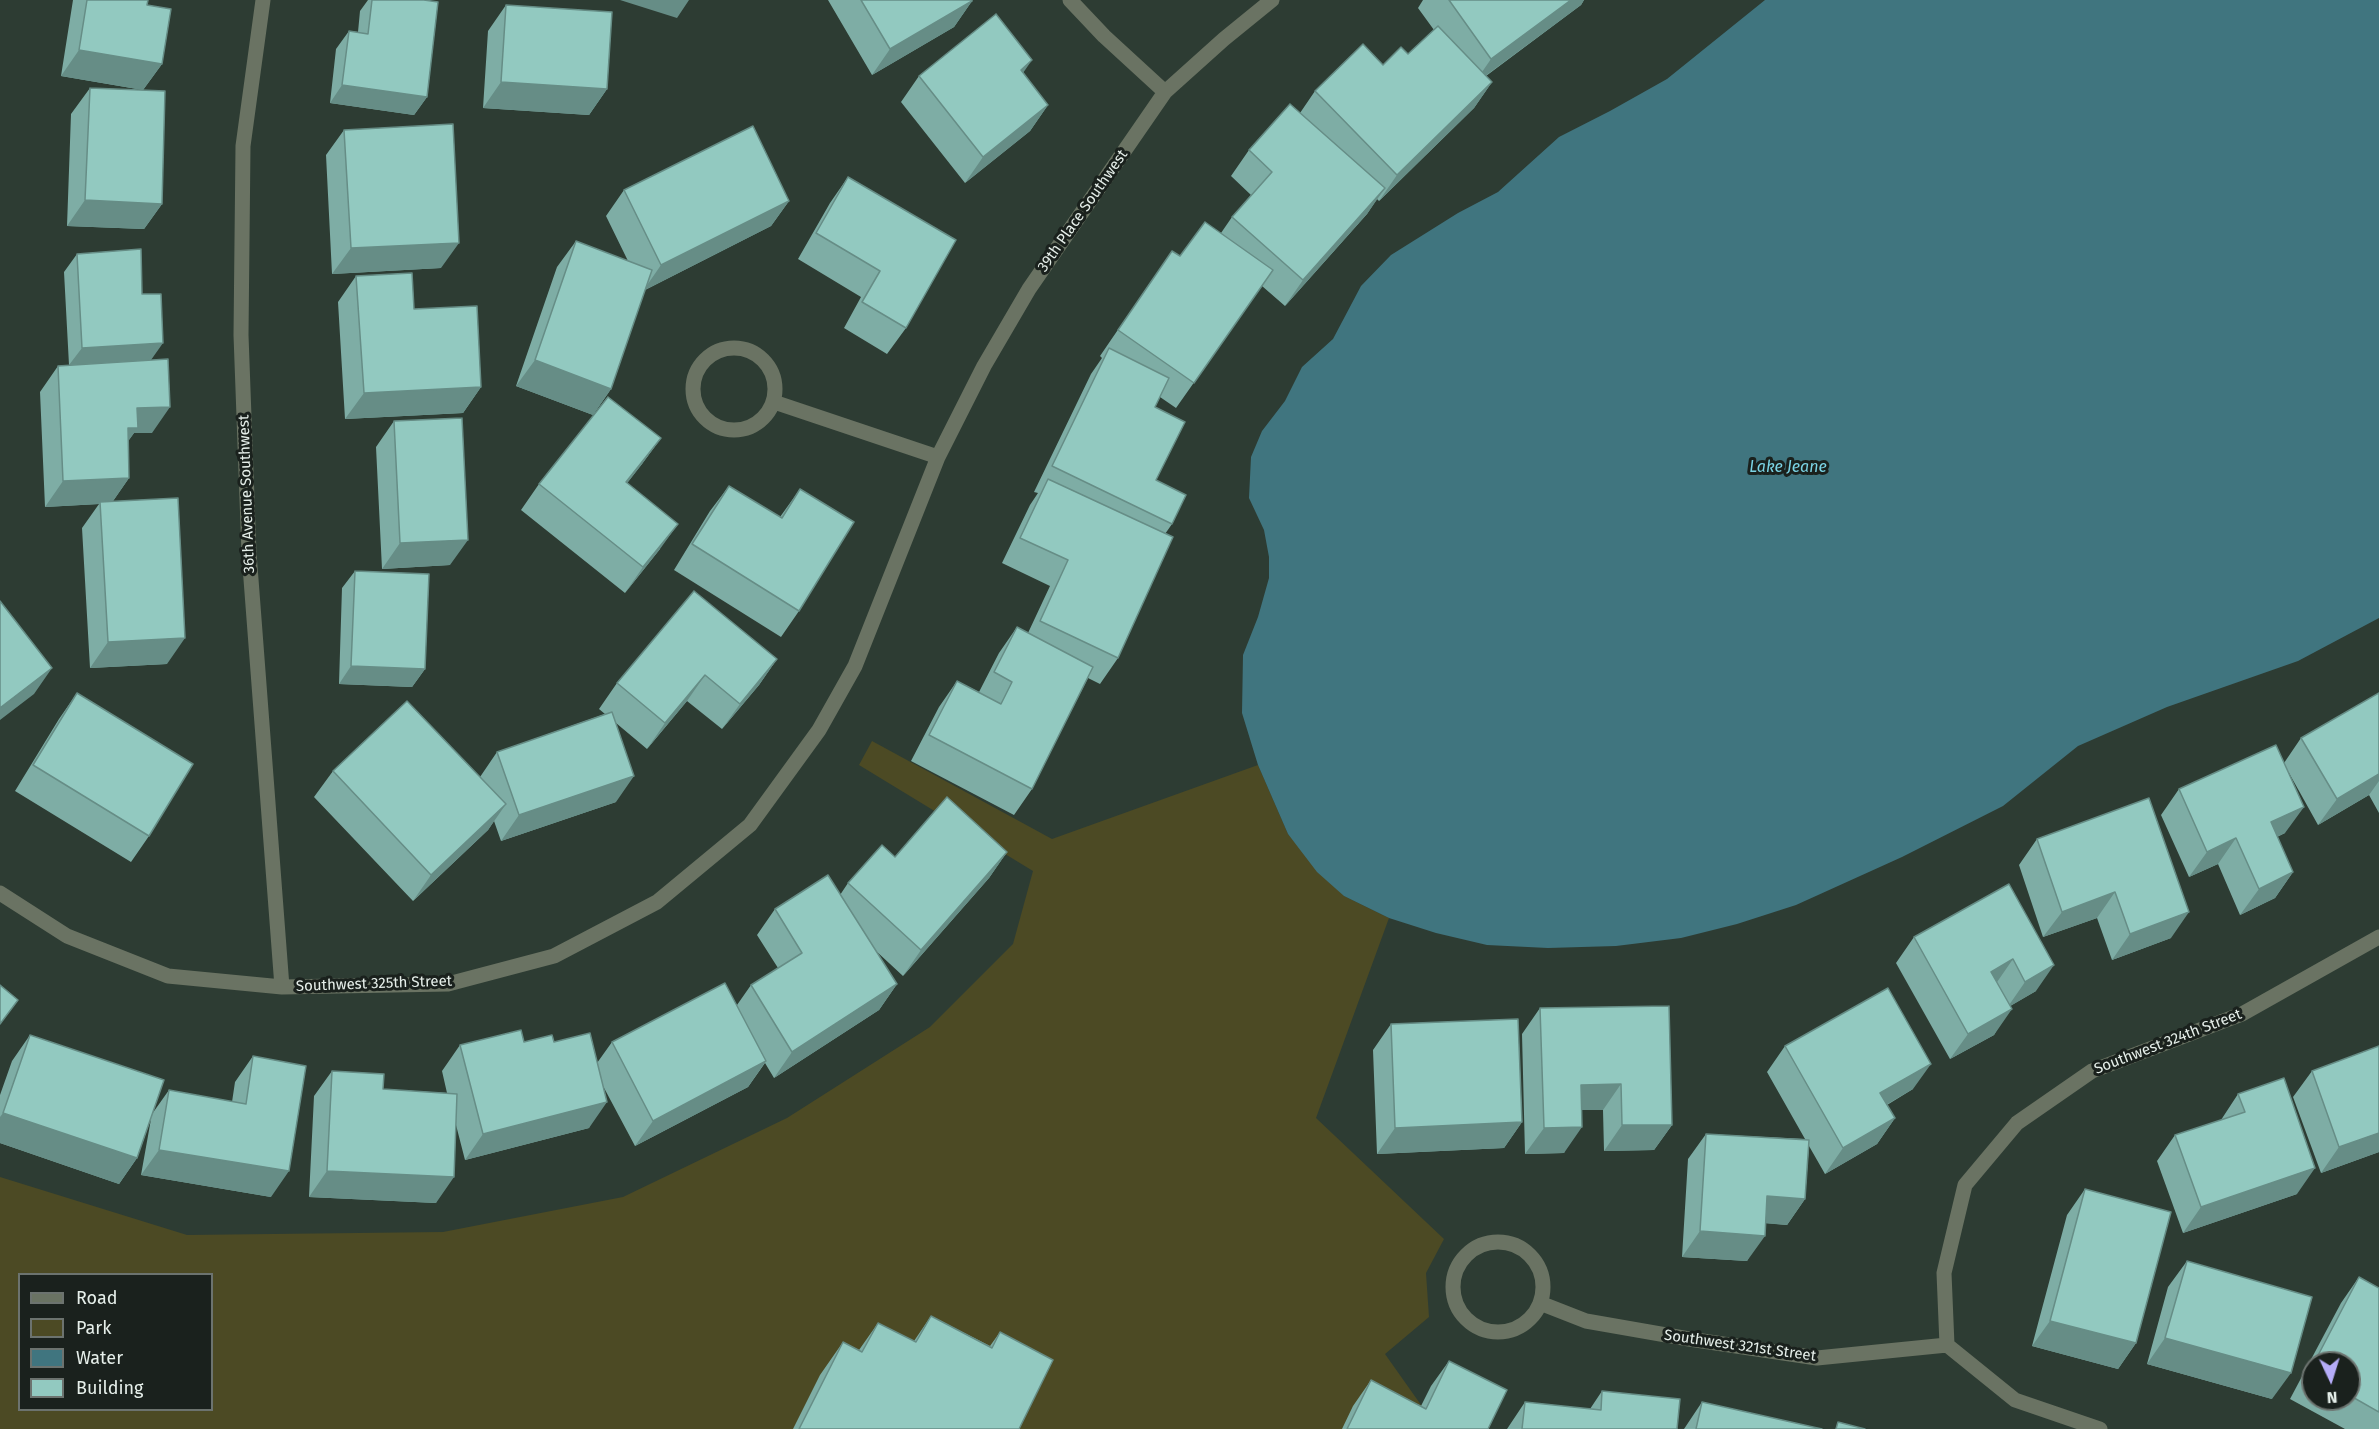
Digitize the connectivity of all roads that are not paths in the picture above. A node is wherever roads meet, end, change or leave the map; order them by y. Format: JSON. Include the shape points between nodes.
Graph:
{"nodes":[{"id":1,"x":262,"y":0,"type":"edge"},
{"id":2,"x":1070,"y":0,"type":"edge"},
{"id":3,"x":1272,"y":0,"type":"edge"},
{"id":4,"x":1165,"y":92,"type":"junction"},
{"id":5,"x":774,"y":402,"type":"junction"},
{"id":6,"x":938,"y":457,"type":"junction"},
{"id":7,"x":819,"y":730,"type":"joint"},
{"id":8,"x":0,"y":893,"type":"edge"},
{"id":9,"x":2379,"y":937,"type":"edge"},
{"id":10,"x":282,"y":987,"type":"junction"},
{"id":11,"x":1540,"y":1303,"type":"junction"},
{"id":12,"x":1947,"y":1345,"type":"junction"},
{"id":13,"x":2100,"y":1429,"type":"edge"}],
"edges":[{"from":1,"to":10,"type":"street","name":"36th Avenue Southwest","via":[[243,146],[241,335],[249,554]]},
{"from":2,"to":4,"type":"street"},
{"from":3,"to":4,"type":"street","name":"39th Place Southwest"},
{"from":4,"to":6,"type":"street","name":"39th Place Southwest","via":[[1029,288]]},
{"from":5,"to":5,"type":"street","via":[[776,386],[771,370],[747,350],[716,352],[703,362],[695,376],[693,392],[697,407],[707,421],[721,428],[737,431],[753,426],[766,417]]},
{"from":5,"to":6,"type":"street"},
{"from":6,"to":7,"type":"street","name":"39th Place Southwest","via":[[855,666]]},
{"from":7,"to":10,"type":"street","name":"Southwest 325th Street","via":[[750,825],[657,902],[554,956],[448,984]]},
{"from":8,"to":10,"type":"street","name":"Southwest 325th Street","via":[[67,936],[168,976]]},
{"from":9,"to":12,"type":"street","name":"Southwest 324th Street","via":[[2242,1014],[2092,1071],[2017,1123],[1965,1185],[1944,1273]]},
{"from":11,"to":11,"type":"street","via":[[1541,1272],[1533,1258],[1507,1242],[1491,1241],[1476,1247],[1455,1270],[1454,1301],[1474,1326],[1488,1331],[1519,1327],[1532,1317]]},
{"from":11,"to":12,"type":"street","name":"Southwest 321st Street","via":[[1586,1321],[1817,1358]]},
{"from":12,"to":13,"type":"street","via":[[2015,1400]]}]}
